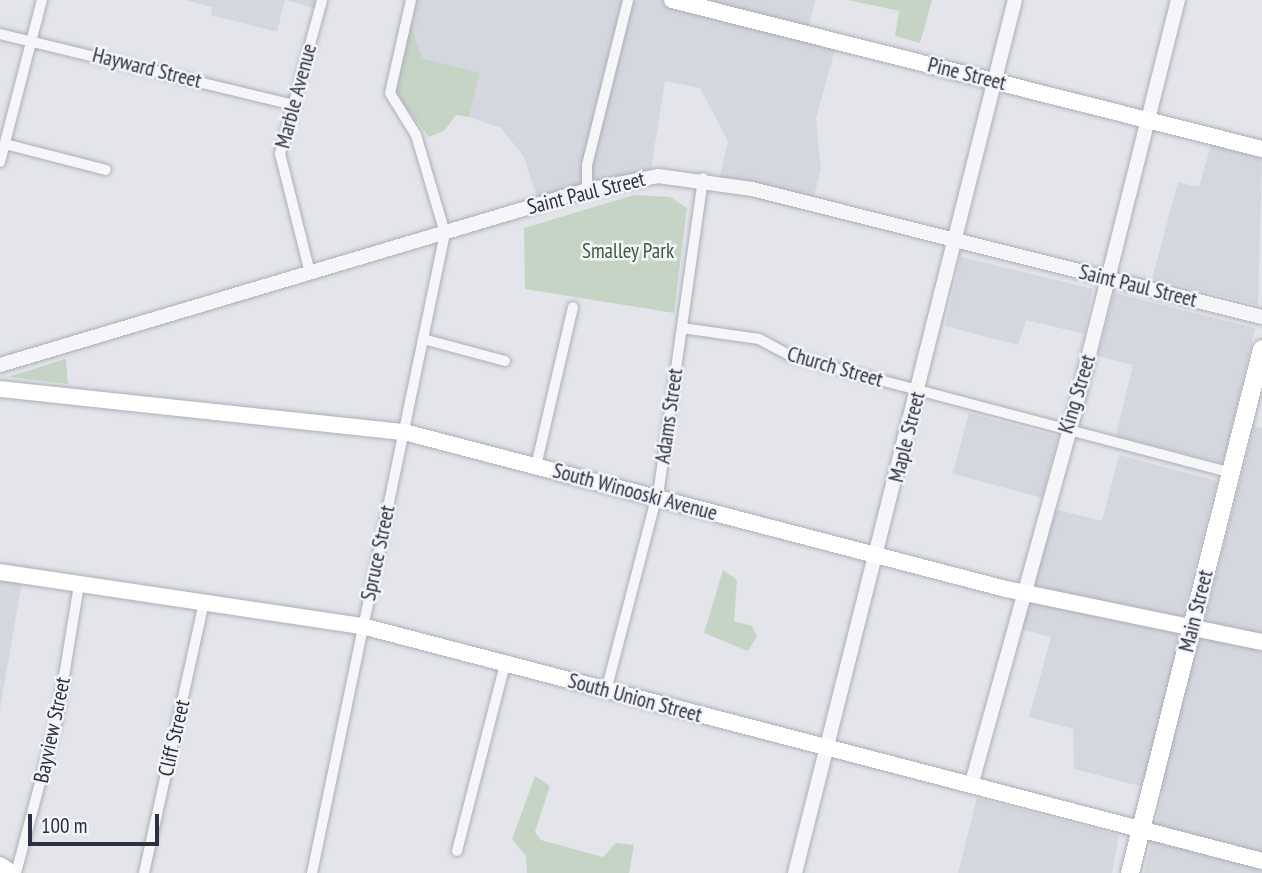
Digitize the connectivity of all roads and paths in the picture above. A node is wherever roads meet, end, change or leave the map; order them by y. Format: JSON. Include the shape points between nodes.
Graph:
{"nodes":[{"id":1,"x":43,"y":0,"type":"edge"},
{"id":2,"x":322,"y":0,"type":"edge"},
{"id":3,"x":411,"y":0,"type":"edge"},
{"id":4,"x":628,"y":0,"type":"edge"},
{"id":5,"x":672,"y":0,"type":"edge"},
{"id":6,"x":1014,"y":0,"type":"edge"},
{"id":7,"x":1178,"y":0,"type":"edge"},
{"id":8,"x":0,"y":34,"type":"edge"},
{"id":9,"x":32,"y":41,"type":"junction"},
{"id":10,"x":994,"y":81,"type":"junction"},
{"id":11,"x":293,"y":105,"type":"junction"},
{"id":12,"x":1147,"y":121,"type":"junction"},
{"id":13,"x":5,"y":144,"type":"junction"},
{"id":14,"x":1262,"y":149,"type":"edge"},
{"id":15,"x":0,"y":162,"type":"edge"},
{"id":16,"x":106,"y":170,"type":"dead end"},
{"id":17,"x":703,"y":178,"type":"junction"},
{"id":18,"x":587,"y":190,"type":"junction"},
{"id":19,"x":445,"y":233,"type":"junction"},
{"id":20,"x":952,"y":240,"type":"junction"},
{"id":21,"x":310,"y":273,"type":"junction"},
{"id":22,"x":1108,"y":279,"type":"junction"},
{"id":23,"x":573,"y":307,"type":"dead end"},
{"id":24,"x":1262,"y":317,"type":"edge"},
{"id":25,"x":682,"y":328,"type":"junction"},
{"id":26,"x":423,"y":339,"type":"junction"},
{"id":27,"x":1262,"y":349,"type":"edge"},
{"id":28,"x":505,"y":361,"type":"dead end"},
{"id":29,"x":0,"y":365,"type":"edge"},
{"id":30,"x":0,"y":389,"type":"edge"},
{"id":31,"x":919,"y":391,"type":"junction"},
{"id":32,"x":1067,"y":431,"type":"junction"},
{"id":33,"x":404,"y":432,"type":"junction"},
{"id":34,"x":536,"y":466,"type":"junction"},
{"id":35,"x":1232,"y":473,"type":"junction"},
{"id":36,"x":657,"y":498,"type":"junction"},
{"id":37,"x":878,"y":555,"type":"junction"},
{"id":38,"x":0,"y":572,"type":"edge"},
{"id":39,"x":79,"y":584,"type":"junction"},
{"id":40,"x":1023,"y":593,"type":"junction"},
{"id":41,"x":204,"y":603,"type":"junction"},
{"id":42,"x":1193,"y":624,"type":"junction"},
{"id":43,"x":362,"y":626,"type":"junction"},
{"id":44,"x":1262,"y":642,"type":"edge"},
{"id":45,"x":505,"y":664,"type":"junction"},
{"id":46,"x":606,"y":691,"type":"junction"},
{"id":47,"x":828,"y":749,"type":"junction"},
{"id":48,"x":971,"y":786,"type":"junction"},
{"id":49,"x":1141,"y":831,"type":"junction"},
{"id":50,"x":457,"y":851,"type":"dead end"},
{"id":51,"x":1262,"y":861,"type":"edge"},
{"id":52,"x":0,"y":866,"type":"edge"},
{"id":53,"x":10,"y":873,"type":"edge"},
{"id":54,"x":16,"y":873,"type":"edge"},
{"id":55,"x":144,"y":873,"type":"edge"},
{"id":56,"x":312,"y":873,"type":"edge"},
{"id":57,"x":795,"y":873,"type":"edge"},
{"id":58,"x":1130,"y":873,"type":"edge"}],
"edges":[{"from":1,"to":9,"type":"street"},
{"from":2,"to":11,"type":"street","name":"Marble Avenue"},
{"from":3,"to":19,"type":"street","via":[[390,93],[416,135]]},
{"from":4,"to":18,"type":"street","via":[[587,165]]},
{"from":5,"to":10,"type":"main road","name":"Pine Street"},
{"from":6,"to":10,"type":"street","name":"Maple Street"},
{"from":7,"to":12,"type":"street","name":"King Street"},
{"from":8,"to":9,"type":"street","name":"Hayward Street"},
{"from":9,"to":11,"type":"street","name":"Hayward Street"},
{"from":9,"to":13,"type":"street"},
{"from":10,"to":12,"type":"main road","name":"Pine Street"},
{"from":10,"to":20,"type":"street","name":"Maple Street"},
{"from":11,"to":21,"type":"street","name":"Marble Avenue","via":[[280,161]]},
{"from":12,"to":14,"type":"main road","name":"Pine Street"},
{"from":12,"to":22,"type":"street","name":"King Street"},
{"from":13,"to":15,"type":"street"},
{"from":13,"to":16,"type":"street"},
{"from":17,"to":18,"type":"street","name":"Saint Paul Street","via":[[642,177]]},
{"from":17,"to":20,"type":"street","name":"Saint Paul Street"},
{"from":17,"to":25,"type":"street","name":"Adams Street"},
{"from":18,"to":19,"type":"street","name":"Saint Paul Street"},
{"from":19,"to":21,"type":"street","name":"Saint Paul Street"},
{"from":19,"to":26,"type":"street","name":"Spruce Street"},
{"from":20,"to":22,"type":"street","name":"Saint Paul Street"},
{"from":20,"to":31,"type":"street","name":"Maple Street"},
{"from":21,"to":29,"type":"street","name":"Saint Paul Street"},
{"from":22,"to":24,"type":"street","name":"Saint Paul Street"},
{"from":22,"to":32,"type":"street","name":"King Street"},
{"from":23,"to":34,"type":"street"},
{"from":25,"to":31,"type":"street","name":"Church Street","via":[[758,339],[793,357]]},
{"from":25,"to":36,"type":"street","name":"Adams Street"},
{"from":26,"to":28,"type":"street"},
{"from":26,"to":33,"type":"street","name":"Spruce Street"},
{"from":27,"to":35,"type":"main road","name":"Main Street"},
{"from":30,"to":33,"type":"main road","name":"South Winooski Avenue"},
{"from":31,"to":32,"type":"street","name":"Church Street"},
{"from":31,"to":37,"type":"street","name":"Maple Street"},
{"from":32,"to":35,"type":"street","name":"Church Street"},
{"from":32,"to":40,"type":"street","name":"King Street"},
{"from":33,"to":34,"type":"main road","name":"South Winooski Avenue"},
{"from":33,"to":43,"type":"street","name":"Spruce Street"},
{"from":34,"to":36,"type":"main road","name":"South Winooski Avenue"},
{"from":35,"to":42,"type":"main road","name":"Main Street"},
{"from":36,"to":37,"type":"main road","name":"South Winooski Avenue"},
{"from":36,"to":46,"type":"street","name":"Adams Street"},
{"from":37,"to":40,"type":"main road","name":"South Winooski Avenue"},
{"from":37,"to":47,"type":"street","name":"Maple Street"},
{"from":38,"to":39,"type":"main road","name":"South Union Street"},
{"from":39,"to":41,"type":"main road","name":"South Union Street"},
{"from":39,"to":54,"type":"street","name":"Bayview Street","via":[[57,719]]},
{"from":40,"to":42,"type":"main road","name":"South Winooski Avenue"},
{"from":40,"to":48,"type":"street","name":"King Street"},
{"from":41,"to":43,"type":"main road","name":"South Union Street"},
{"from":41,"to":55,"type":"street","name":"Cliff Street"},
{"from":42,"to":44,"type":"main road","name":"South Winooski Avenue"},
{"from":42,"to":49,"type":"main road","name":"Main Street"},
{"from":43,"to":45,"type":"main road","name":"South Union Street"},
{"from":43,"to":56,"type":"street","name":"Spruce Street"},
{"from":45,"to":46,"type":"main road","name":"South Union Street"},
{"from":45,"to":50,"type":"street"},
{"from":46,"to":47,"type":"main road","name":"South Union Street"},
{"from":47,"to":48,"type":"main road","name":"South Union Street"},
{"from":47,"to":57,"type":"street","name":"Maple Street"},
{"from":48,"to":49,"type":"main road","name":"South Union Street"},
{"from":49,"to":51,"type":"main road","name":"South Union Street"},
{"from":49,"to":58,"type":"main road","name":"Main Street"},
{"from":52,"to":53,"type":"main road"}]}
